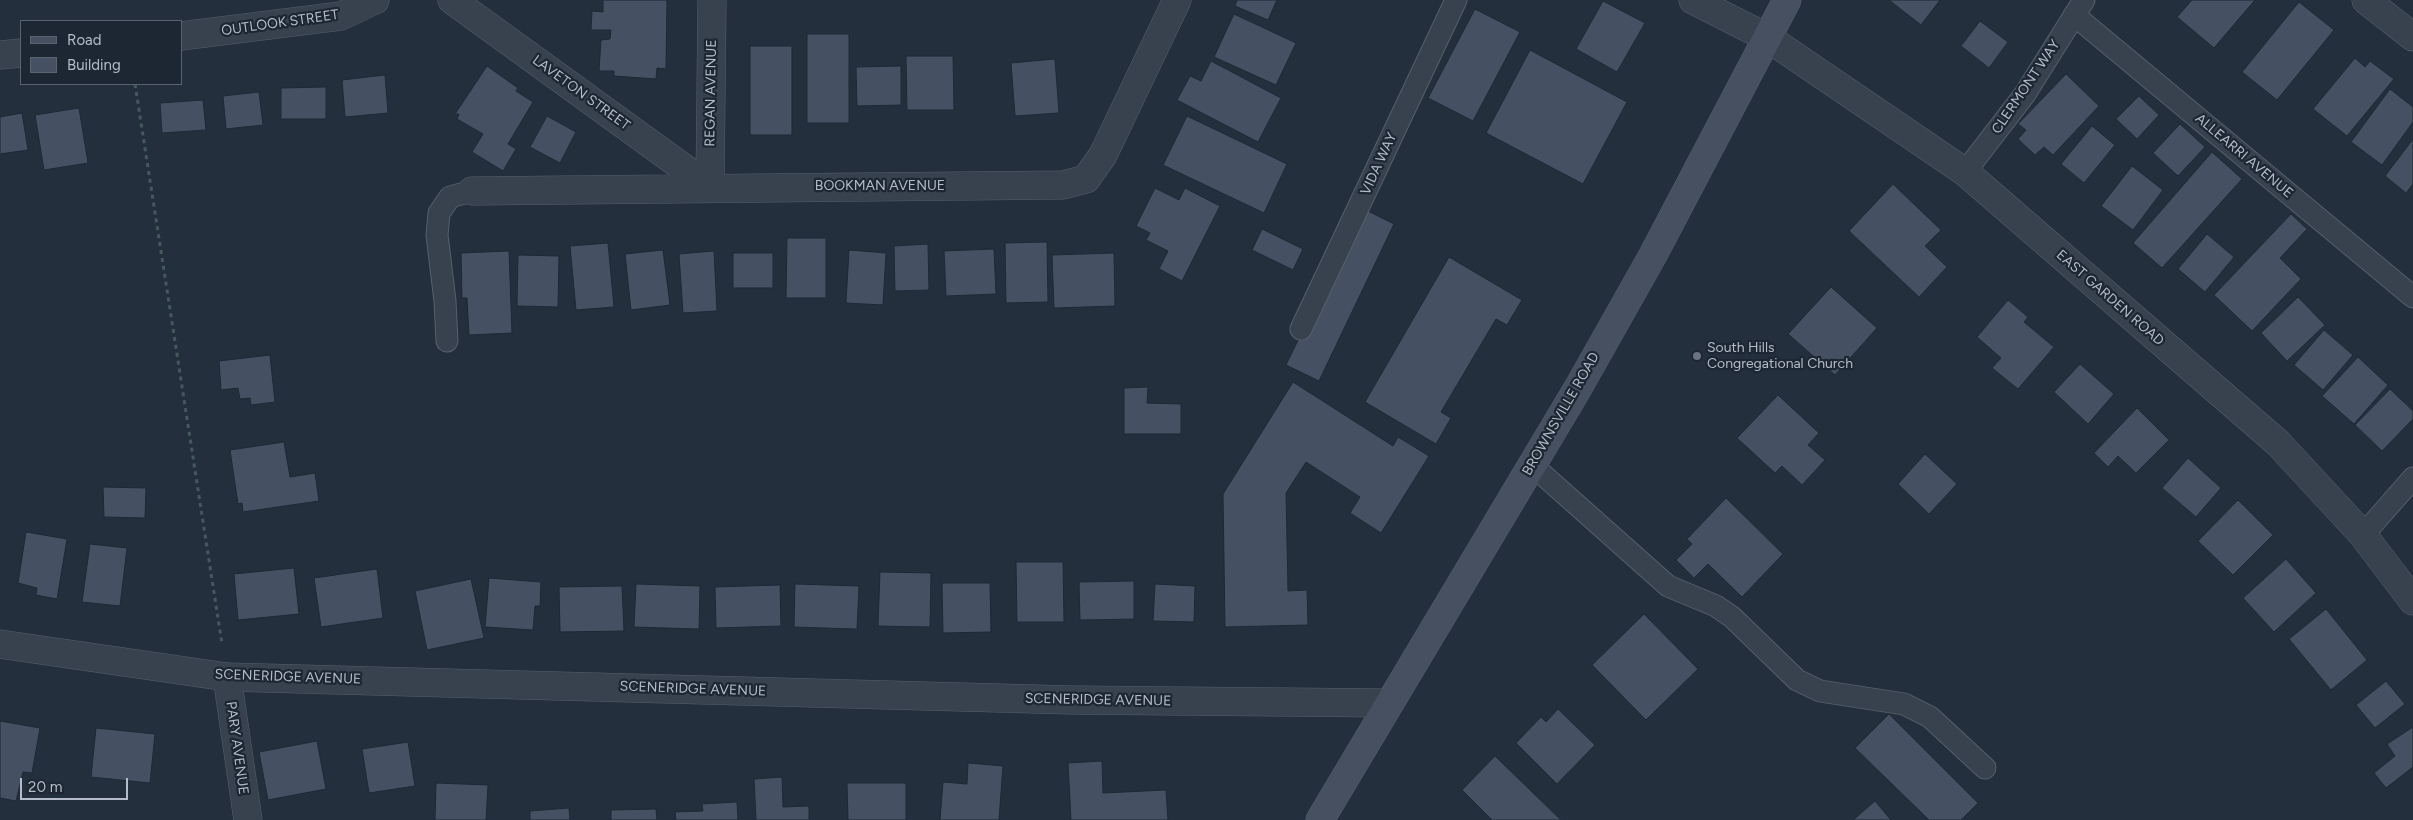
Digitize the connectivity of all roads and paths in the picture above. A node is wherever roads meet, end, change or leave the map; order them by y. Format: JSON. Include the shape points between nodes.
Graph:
{"nodes":[{"id":1,"x":375,"y":0,"type":"edge"},
{"id":2,"x":452,"y":0,"type":"edge"},
{"id":3,"x":712,"y":0,"type":"edge"},
{"id":4,"x":1177,"y":0,"type":"edge"},
{"id":5,"x":1456,"y":0,"type":"edge"},
{"id":6,"x":1693,"y":0,"type":"edge"},
{"id":7,"x":1787,"y":0,"type":"edge"},
{"id":8,"x":2366,"y":0,"type":"edge"},
{"id":9,"x":2079,"y":8,"type":"edge"},
{"id":10,"x":182,"y":36,"type":"edge"},
{"id":11,"x":2413,"y":37,"type":"edge"},
{"id":12,"x":1768,"y":38,"type":"junction"},
{"id":13,"x":20,"y":53,"type":"edge"},
{"id":14,"x":0,"y":55,"type":"edge"},
{"id":15,"x":135,"y":85,"type":"edge"},
{"id":16,"x":1966,"y":172,"type":"junction"},
{"id":17,"x":710,"y":187,"type":"junction"},
{"id":18,"x":472,"y":191,"type":"joint"},
{"id":19,"x":2413,"y":297,"type":"edge"},
{"id":20,"x":1301,"y":329,"type":"dead end"},
{"id":21,"x":447,"y":341,"type":"dead end"},
{"id":22,"x":1532,"y":465,"type":"junction"},
{"id":23,"x":2413,"y":478,"type":"edge"},
{"id":24,"x":2363,"y":535,"type":"junction"},
{"id":25,"x":2413,"y":601,"type":"edge"},
{"id":26,"x":0,"y":644,"type":"edge"},
{"id":27,"x":227,"y":677,"type":"junction"},
{"id":28,"x":1388,"y":703,"type":"junction"},
{"id":29,"x":1985,"y":768,"type":"dead end"},
{"id":30,"x":248,"y":820,"type":"edge"},
{"id":31,"x":1320,"y":820,"type":"edge"}],
"edges":[{"from":1,"to":10,"type":"street","name":"OUTLOOK STREET","via":[[340,16]]},
{"from":2,"to":17,"type":"street","name":"LAVETON STREET"},
{"from":3,"to":17,"type":"street","name":"REGAN AVENUE"},
{"from":4,"to":17,"type":"street","name":"BOOKMAN AVENUE","via":[[1103,155],[1086,179],[1063,186]]},
{"from":5,"to":20,"type":"lane","name":"VIDA WAY"},
{"from":6,"to":12,"type":"street","name":"EAST GARDEN ROAD"},
{"from":7,"to":12,"type":"main road","name":"BROWNSVILLE ROAD"},
{"from":8,"to":11,"type":"street"},
{"from":9,"to":16,"type":"lane","name":"CLERMONT WAY","via":[[2025,94]]},
{"from":9,"to":19,"type":"lane","name":"ALLEARRI AVENUE"},
{"from":12,"to":16,"type":"street","name":"EAST GARDEN ROAD"},
{"from":12,"to":22,"type":"main road","name":"BROWNSVILLE ROAD","via":[[1653,255]]},
{"from":13,"to":14,"type":"street"},
{"from":15,"to":27,"type":"path"},
{"from":16,"to":24,"type":"street","name":"EAST GARDEN ROAD","via":[[2278,444]]},
{"from":17,"to":18,"type":"street","name":"BOOKMAN AVENUE"},
{"from":18,"to":21,"type":"lane","via":[[450,196],[439,213],[437,235]]},
{"from":22,"to":28,"type":"main road","name":"BROWNSVILLE ROAD"},
{"from":22,"to":29,"type":"lane","via":[[1668,586],[1716,606],[1732,617],[1797,680],[1820,691],[1904,704],[1930,717]]},
{"from":23,"to":24,"type":"lane"},
{"from":24,"to":25,"type":"street","name":"EAST GARDEN ROAD"},
{"from":26,"to":27,"type":"street","name":"SCENERIDGE AVENUE"},
{"from":27,"to":28,"type":"street","name":"SCENERIDGE AVENUE","via":[[1071,700]]},
{"from":27,"to":30,"type":"street","name":"PARY AVENUE"},
{"from":28,"to":31,"type":"main road","name":"BROWNSVILLE ROAD"}]}
